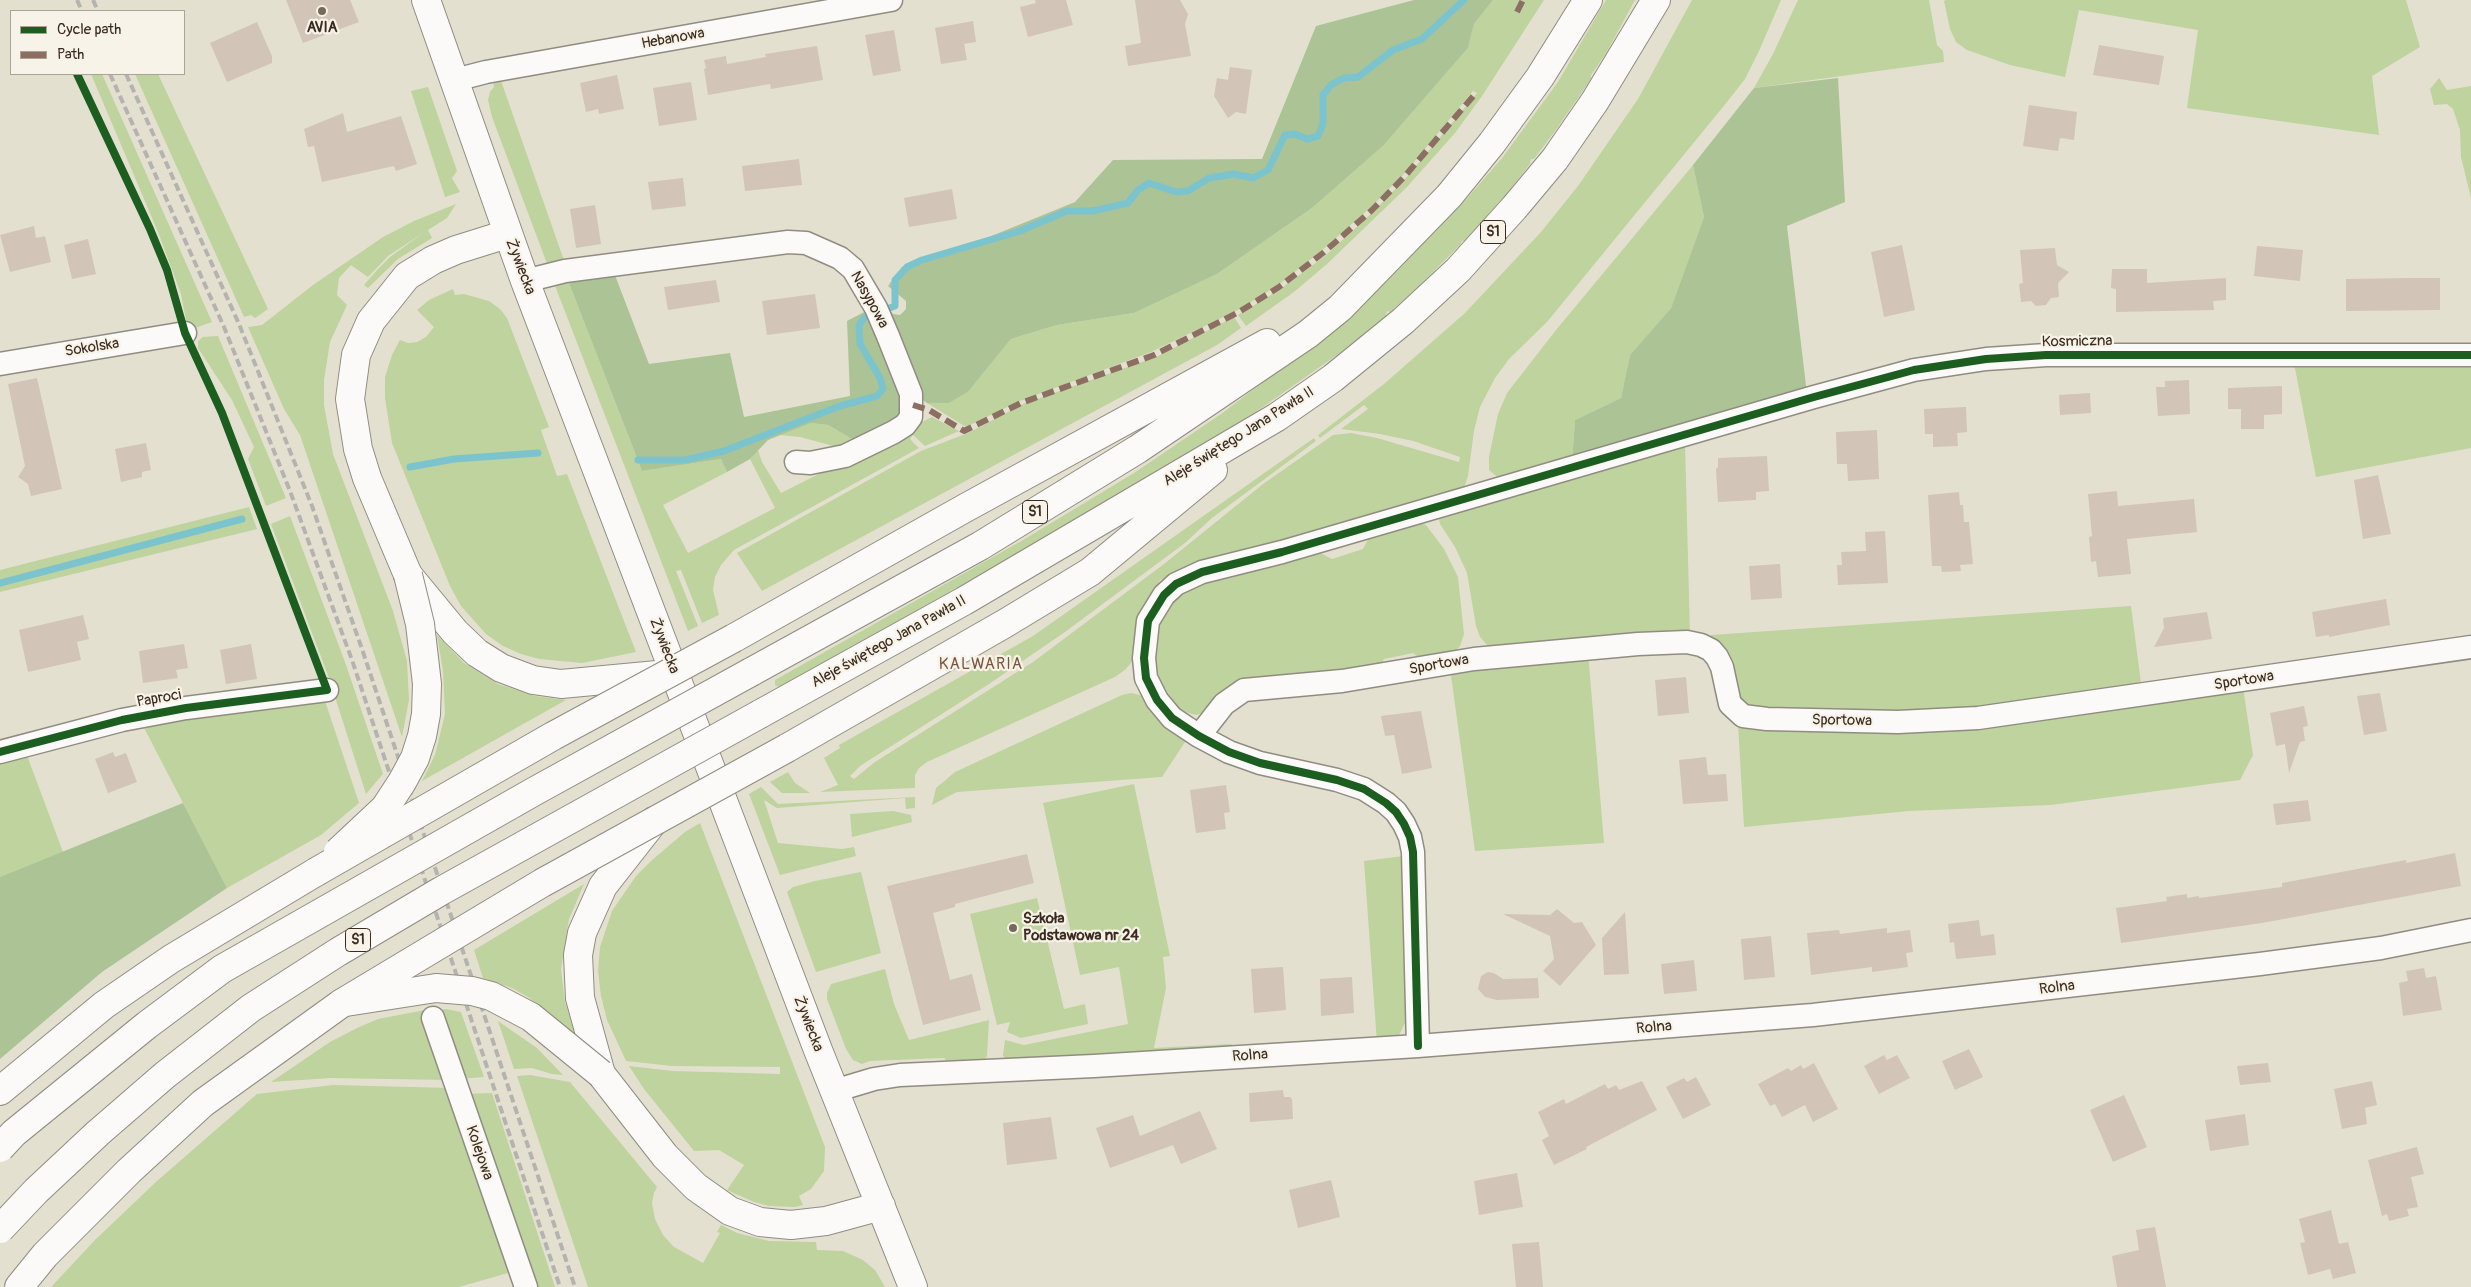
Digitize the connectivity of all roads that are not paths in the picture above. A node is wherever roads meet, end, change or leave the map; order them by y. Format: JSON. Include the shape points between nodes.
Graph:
{"nodes":[{"id":1,"x":426,"y":0,"type":"edge"},
{"id":2,"x":891,"y":0,"type":"edge"},
{"id":3,"x":1588,"y":0,"type":"edge"},
{"id":4,"x":1656,"y":0,"type":"edge"},
{"id":5,"x":455,"y":80,"type":"junction"},
{"id":6,"x":508,"y":234,"type":"junction"},
{"id":7,"x":525,"y":281,"type":"junction"},
{"id":8,"x":185,"y":333,"type":"dead end"},
{"id":9,"x":1308,"y":334,"type":"junction"},
{"id":10,"x":2471,"y":355,"type":"edge"},
{"id":11,"x":0,"y":364,"type":"edge"},
{"id":12,"x":1277,"y":417,"type":"junction"},
{"id":13,"x":796,"y":462,"type":"dead end"},
{"id":14,"x":408,"y":575,"type":"junction"},
{"id":15,"x":2471,"y":648,"type":"edge"},
{"id":16,"x":672,"y":673,"type":"junction"},
{"id":17,"x":327,"y":690,"type":"dead end"},
{"id":18,"x":1198,"y":736,"type":"junction"},
{"id":19,"x":0,"y":752,"type":"edge"},
{"id":20,"x":656,"y":819,"type":"junction"},
{"id":21,"x":316,"y":872,"type":"junction"},
{"id":22,"x":2471,"y":930,"type":"edge"},
{"id":23,"x":342,"y":1003,"type":"junction"},
{"id":24,"x":433,"y":1018,"type":"dead end"},
{"id":25,"x":1418,"y":1046,"type":"junction"},
{"id":26,"x":601,"y":1074,"type":"junction"},
{"id":27,"x":0,"y":1091,"type":"edge"},
{"id":28,"x":834,"y":1091,"type":"junction"},
{"id":29,"x":0,"y":1148,"type":"edge"},
{"id":30,"x":881,"y":1206,"type":"junction"},
{"id":31,"x":0,"y":1228,"type":"edge"},
{"id":32,"x":19,"y":1287,"type":"edge"},
{"id":33,"x":526,"y":1287,"type":"edge"},
{"id":34,"x":913,"y":1287,"type":"edge"}],
"edges":[{"from":1,"to":5,"type":"main road","name":"Żywiecka"},
{"from":2,"to":5,"type":"street","name":"Hebanowa"},
{"from":3,"to":9,"type":"main road","number":"S1","via":[[1540,77],[1449,196],[1340,308]]},
{"from":4,"to":12,"type":"main road","name":"Aleje świętego Jana Pawła II","number":"S1","via":[[1595,101],[1555,159],[1458,270],[1403,322],[1333,378]]},
{"from":5,"to":6,"type":"main road","name":"Żywiecka"},
{"from":6,"to":7,"type":"main road","name":"Żywiecka"},
{"from":6,"to":14,"type":"main road","via":[[456,250],[407,276],[370,321],[356,355],[350,399],[353,427],[367,478]]},
{"from":7,"to":13,"type":"street","name":"Nasypowa","via":[[574,270],[788,242],[806,243],[840,258],[853,269],[876,308],[911,394],[911,417],[894,432],[846,456],[810,463]]},
{"from":7,"to":28,"type":"main road","name":"Żywiecka"},
{"from":8,"to":11,"type":"street","name":"Sokolska"},
{"from":9,"to":16,"type":"main road","bridge":true,"via":[[1272,340]]},
{"from":9,"to":29,"type":"main road","number":"S1","bridge":true,"via":[[1138,449],[988,540],[527,795],[222,970],[112,1054]]},
{"from":10,"to":18,"type":"street","name":"Kosmiczna","via":[[2046,355],[1986,359],[1914,370],[1188,577],[1164,595],[1155,608],[1148,621],[1144,658],[1146,678],[1157,700],[1172,718]]},
{"from":12,"to":20,"type":"main road","bridge":true,"via":[[1090,572],[788,748]]},
{"from":12,"to":31,"type":"main road","name":"Aleje świętego Jana Pawła II","number":"S1","bridge":true,"via":[[964,601],[442,890],[330,956],[251,1008],[165,1075],[36,1190]]},
{"from":14,"to":16,"type":"main road","bridge":true,"via":[[455,632],[477,653],[501,668],[533,680],[561,684]]},
{"from":14,"to":21,"type":"main road","bridge":true,"via":[[420,624],[427,684],[422,736],[415,758],[385,808]]},
{"from":15,"to":18,"type":"street","name":"Sportowa","via":[[2074,705],[1925,722],[1744,716],[1730,704],[1717,657],[1701,645],[1687,642],[1588,647],[1474,659],[1342,681],[1256,688],[1233,695]]},
{"from":16,"to":21,"type":"main road","bridge":true,"via":[[553,736]]},
{"from":17,"to":19,"type":"street","name":"Paproci","via":[[140,716]]},
{"from":18,"to":25,"type":"street","name":"Kosmiczna","via":[[1260,763],[1364,789],[1396,812],[1410,837],[1413,852]]},
{"from":20,"to":23,"type":"main road","bridge":true},
{"from":20,"to":26,"type":"main road","bridge":true,"via":[[603,886],[582,933],[578,955],[580,998]]},
{"from":21,"to":27,"type":"main road","via":[[171,959],[104,1005]]},
{"from":22,"to":25,"type":"street","name":"Rolna","via":[[2381,948],[1967,999],[1614,1032]]},
{"from":23,"to":26,"type":"main road","bridge":true,"via":[[436,988],[485,994],[531,1017]]},
{"from":23,"to":32,"type":"main road","via":[[203,1103],[45,1255]]},
{"from":24,"to":33,"type":"street","name":"Kolejowa"},
{"from":25,"to":28,"type":"street","name":"Rolna","via":[[900,1075]]},
{"from":26,"to":30,"type":"main road","via":[[665,1156],[714,1202],[745,1218],[791,1225],[826,1221]]},
{"from":28,"to":30,"type":"main road","name":"Żywiecka"},
{"from":30,"to":34,"type":"main road","name":"Żywiecka"}]}
